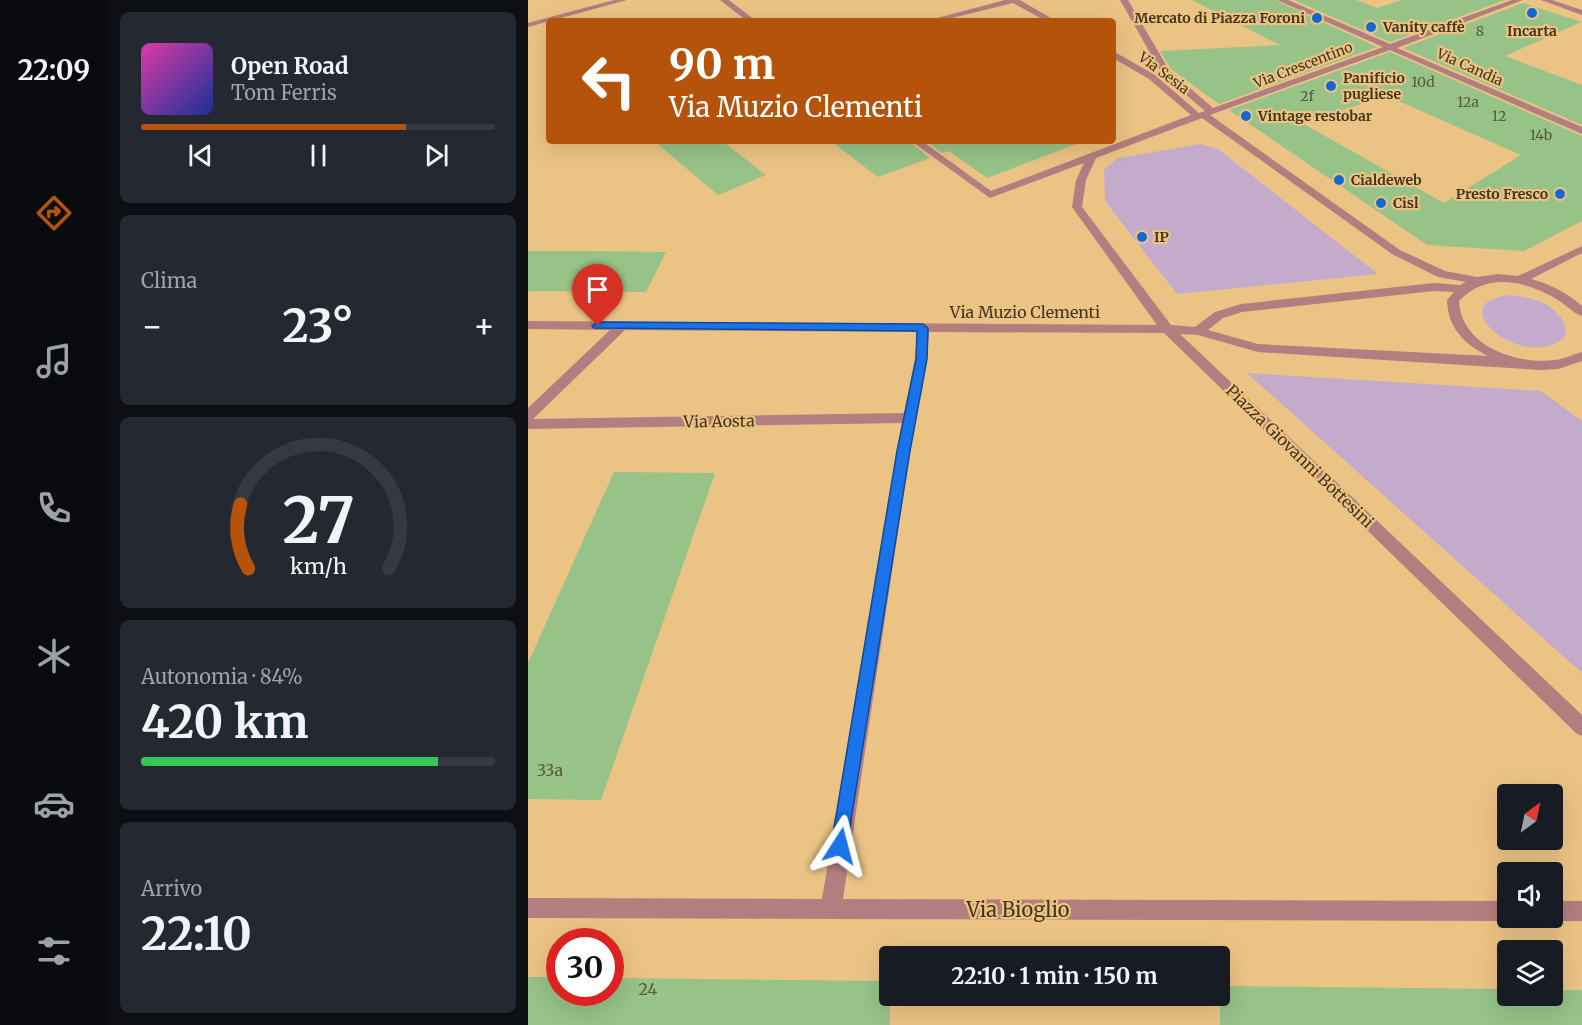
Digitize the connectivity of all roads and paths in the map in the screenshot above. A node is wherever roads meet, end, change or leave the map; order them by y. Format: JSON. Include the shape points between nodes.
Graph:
{"nodes":[{"id":1,"x":623,"y":0,"type":"edge"},
{"id":2,"x":724,"y":0,"type":"edge"},
{"id":3,"x":1014,"y":0,"type":"edge"},
{"id":4,"x":1124,"y":0,"type":"edge"},
{"id":5,"x":1281,"y":0,"type":"edge"},
{"id":6,"x":1520,"y":0,"type":"edge"},
{"id":7,"x":1545,"y":0,"type":"edge"},
{"id":8,"x":1582,"y":13,"type":"edge"},
{"id":9,"x":555,"y":18,"type":"edge"},
{"id":10,"x":748,"y":18,"type":"edge"},
{"id":11,"x":942,"y":18,"type":"edge"},
{"id":12,"x":1047,"y":18,"type":"edge"},
{"id":13,"x":546,"y":20,"type":"edge"},
{"id":14,"x":528,"y":25,"type":"edge"},
{"id":15,"x":1390,"y":46,"type":"junction"},
{"id":16,"x":1116,"y":56,"type":"edge"},
{"id":17,"x":1204,"y":114,"type":"junction"},
{"id":18,"x":1582,"y":131,"type":"edge"},
{"id":19,"x":920,"y":144,"type":"edge"},
{"id":20,"x":1092,"y":154,"type":"junction"},
{"id":21,"x":1582,"y":249,"type":"edge"},
{"id":22,"x":1520,"y":280,"type":"junction"},
{"id":23,"x":1476,"y":281,"type":"junction"},
{"id":24,"x":1460,"y":289,"type":"junction"},
{"id":25,"x":1582,"y":311,"type":"edge"},
{"id":26,"x":528,"y":325,"type":"edge"},
{"id":27,"x":621,"y":326,"type":"junction"},
{"id":28,"x":923,"y":328,"type":"junction"},
{"id":29,"x":1167,"y":329,"type":"junction"},
{"id":30,"x":1198,"y":331,"type":"junction"},
{"id":31,"x":1582,"y":356,"type":"edge"},
{"id":32,"x":1515,"y":362,"type":"junction"},
{"id":33,"x":528,"y":416,"type":"edge"},
{"id":34,"x":910,"y":418,"type":"junction"},
{"id":35,"x":528,"y":424,"type":"edge"},
{"id":36,"x":1582,"y":727,"type":"edge"},
{"id":37,"x":528,"y":908,"type":"edge"},
{"id":38,"x":831,"y":909,"type":"junction"},
{"id":39,"x":1497,"y":910,"type":"edge"},
{"id":40,"x":1563,"y":911,"type":"edge"},
{"id":41,"x":1582,"y":911,"type":"edge"}],
"edges":[{"from":1,"to":9,"type":"street"},
{"from":2,"to":10,"type":"street"},
{"from":3,"to":11,"type":"street"},
{"from":3,"to":12,"type":"street"},
{"from":4,"to":17,"type":"street","via":[[1165,72]]},
{"from":5,"to":15,"type":"street","name":"Via Candia"},
{"from":6,"to":15,"type":"street","name":"Via Crescentino"},
{"from":7,"to":8,"type":"street"},
{"from":13,"to":14,"type":"street"},
{"from":15,"to":17,"type":"street","name":"Via Crescentino"},
{"from":15,"to":18,"type":"street","name":"Via Candia"},
{"from":16,"to":17,"type":"street","name":"Via Sesia"},
{"from":17,"to":20,"type":"street"},
{"from":17,"to":23,"type":"street","via":[[1396,252],[1442,274]]},
{"from":19,"to":20,"type":"street","via":[[990,195]]},
{"from":20,"to":29,"type":"street","name":"Piazza Giovanni Bottesini","via":[[1080,180],[1077,207]]},
{"from":21,"to":22,"type":"street"},
{"from":22,"to":23,"type":"street"},
{"from":22,"to":25,"type":"street","via":[[1564,297]]},
{"from":23,"to":24,"type":"street"},
{"from":24,"to":30,"type":"street","via":[[1434,287],[1240,308],[1219,315]]},
{"from":24,"to":32,"type":"street","via":[[1453,300],[1452,313],[1459,327],[1482,347]]},
{"from":26,"to":27,"type":"street","name":"Via Muzio Clementi"},
{"from":27,"to":28,"type":"street","name":"Via Muzio Clementi"},
{"from":27,"to":33,"type":"street"},
{"from":28,"to":29,"type":"street","name":"Via Muzio Clementi"},
{"from":28,"to":34,"type":"street"},
{"from":29,"to":30,"type":"street","name":"Via Muzio Clementi"},
{"from":29,"to":36,"type":"street","name":"Piazza Giovanni Bottesini"},
{"from":30,"to":32,"type":"street","via":[[1258,348]]},
{"from":31,"to":32,"type":"street","via":[[1556,366]]},
{"from":34,"to":35,"type":"street","name":"Via Aosta"},
{"from":34,"to":38,"type":"street"},
{"from":37,"to":38,"type":"street","name":"Via Bioglio"},
{"from":38,"to":39,"type":"street","name":"Via Bioglio"},
{"from":40,"to":41,"type":"street"}]}
